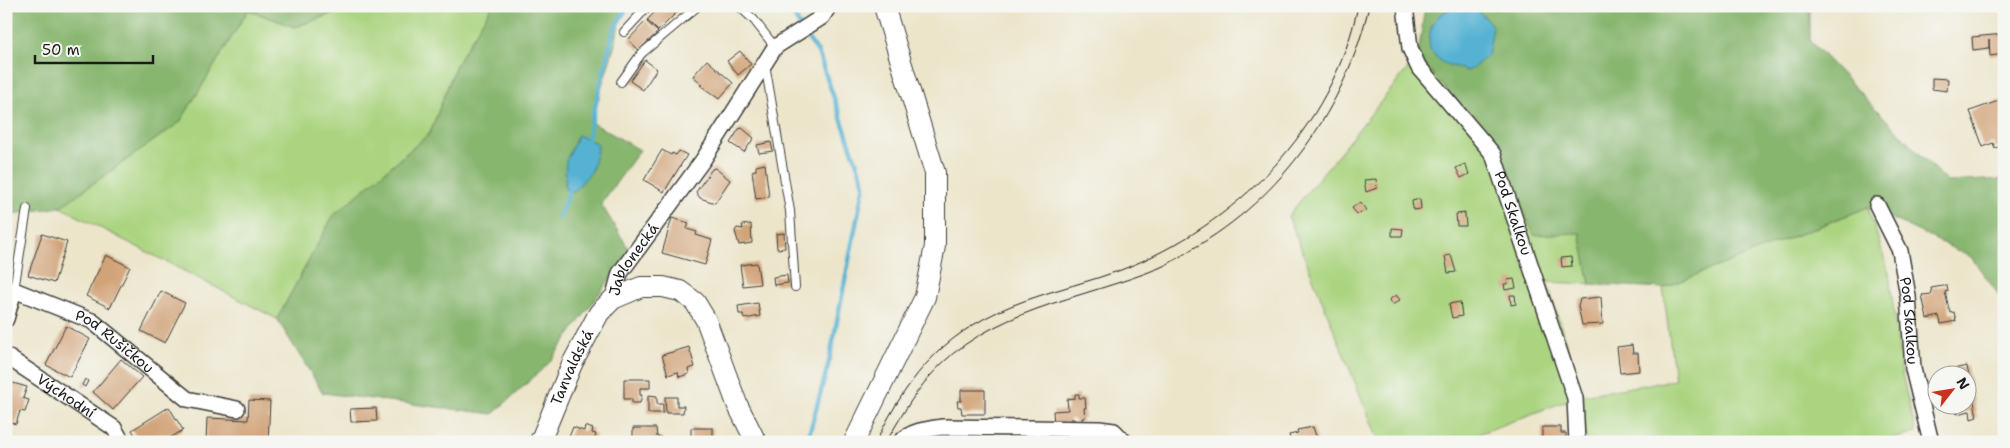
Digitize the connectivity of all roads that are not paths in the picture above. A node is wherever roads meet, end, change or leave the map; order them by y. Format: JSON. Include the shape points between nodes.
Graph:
{"nodes":[{"id":1,"x":648,"y":6,"type":"edge"},
{"id":2,"x":698,"y":6,"type":"edge"},
{"id":3,"x":739,"y":6,"type":"edge"},
{"id":4,"x":829,"y":6,"type":"edge"},
{"id":5,"x":884,"y":6,"type":"edge"},
{"id":6,"x":1406,"y":6,"type":"edge"},
{"id":7,"x":624,"y":32,"type":"dead end"},
{"id":8,"x":775,"y":47,"type":"junction"},
{"id":9,"x":765,"y":62,"type":"junction"},
{"id":10,"x":621,"y":82,"type":"dead end"},
{"id":11,"x":1877,"y":205,"type":"dead end"},
{"id":12,"x":27,"y":209,"type":"dead end"},
{"id":13,"x":794,"y":288,"type":"dead end"},
{"id":14,"x":14,"y":290,"type":"junction"},
{"id":15,"x":613,"y":299,"type":"junction"},
{"id":16,"x":6,"y":319,"type":"edge"},
{"id":17,"x":6,"y":356,"type":"edge"},
{"id":18,"x":237,"y":409,"type":"dead end"},
{"id":19,"x":122,"y":442,"type":"edge"},
{"id":20,"x":540,"y":442,"type":"edge"},
{"id":21,"x":756,"y":442,"type":"edge"},
{"id":22,"x":854,"y":442,"type":"edge"},
{"id":23,"x":901,"y":442,"type":"edge"},
{"id":24,"x":1125,"y":442,"type":"edge"},
{"id":25,"x":1576,"y":442,"type":"edge"},
{"id":26,"x":1931,"y":442,"type":"edge"}],
"edges":[{"from":1,"to":7,"type":"lane"},
{"from":2,"to":10,"type":"lane","via":[[641,54]]},
{"from":3,"to":8,"type":"lane"},
{"from":4,"to":8,"type":"street","name":"Jablonecká","via":[[822,17]]},
{"from":5,"to":22,"type":"main road","via":[[935,173],[935,246],[924,297]]},
{"from":6,"to":25,"type":"street","name":"Pod Skalkou","via":[[1410,48],[1418,66],[1493,154],[1575,398]]},
{"from":8,"to":9,"type":"street","name":"Jablonecká"},
{"from":9,"to":13,"type":"lane","via":[[790,211]]},
{"from":9,"to":15,"type":"street","name":"Jablonecká","via":[[703,160],[620,273]]},
{"from":11,"to":26,"type":"street","name":"Pod Skalkou","via":[[1900,251],[1908,296],[1913,369]]},
{"from":12,"to":14,"type":"lane"},
{"from":14,"to":16,"type":"street"},
{"from":14,"to":18,"type":"street","name":"Pod Rušičkou","via":[[92,321],[187,399]]},
{"from":15,"to":20,"type":"main road","name":"Tanvaldská","via":[[599,313],[580,348]]},
{"from":15,"to":21,"type":"main road","name":"Jablonecká","via":[[641,286],[680,291],[694,302],[706,320],[736,404]]},
{"from":17,"to":19,"type":"street","name":"Východní","via":[[114,428]]},
{"from":23,"to":24,"type":"street","via":[[924,430],[942,427],[1099,429],[1114,431]]}]}
